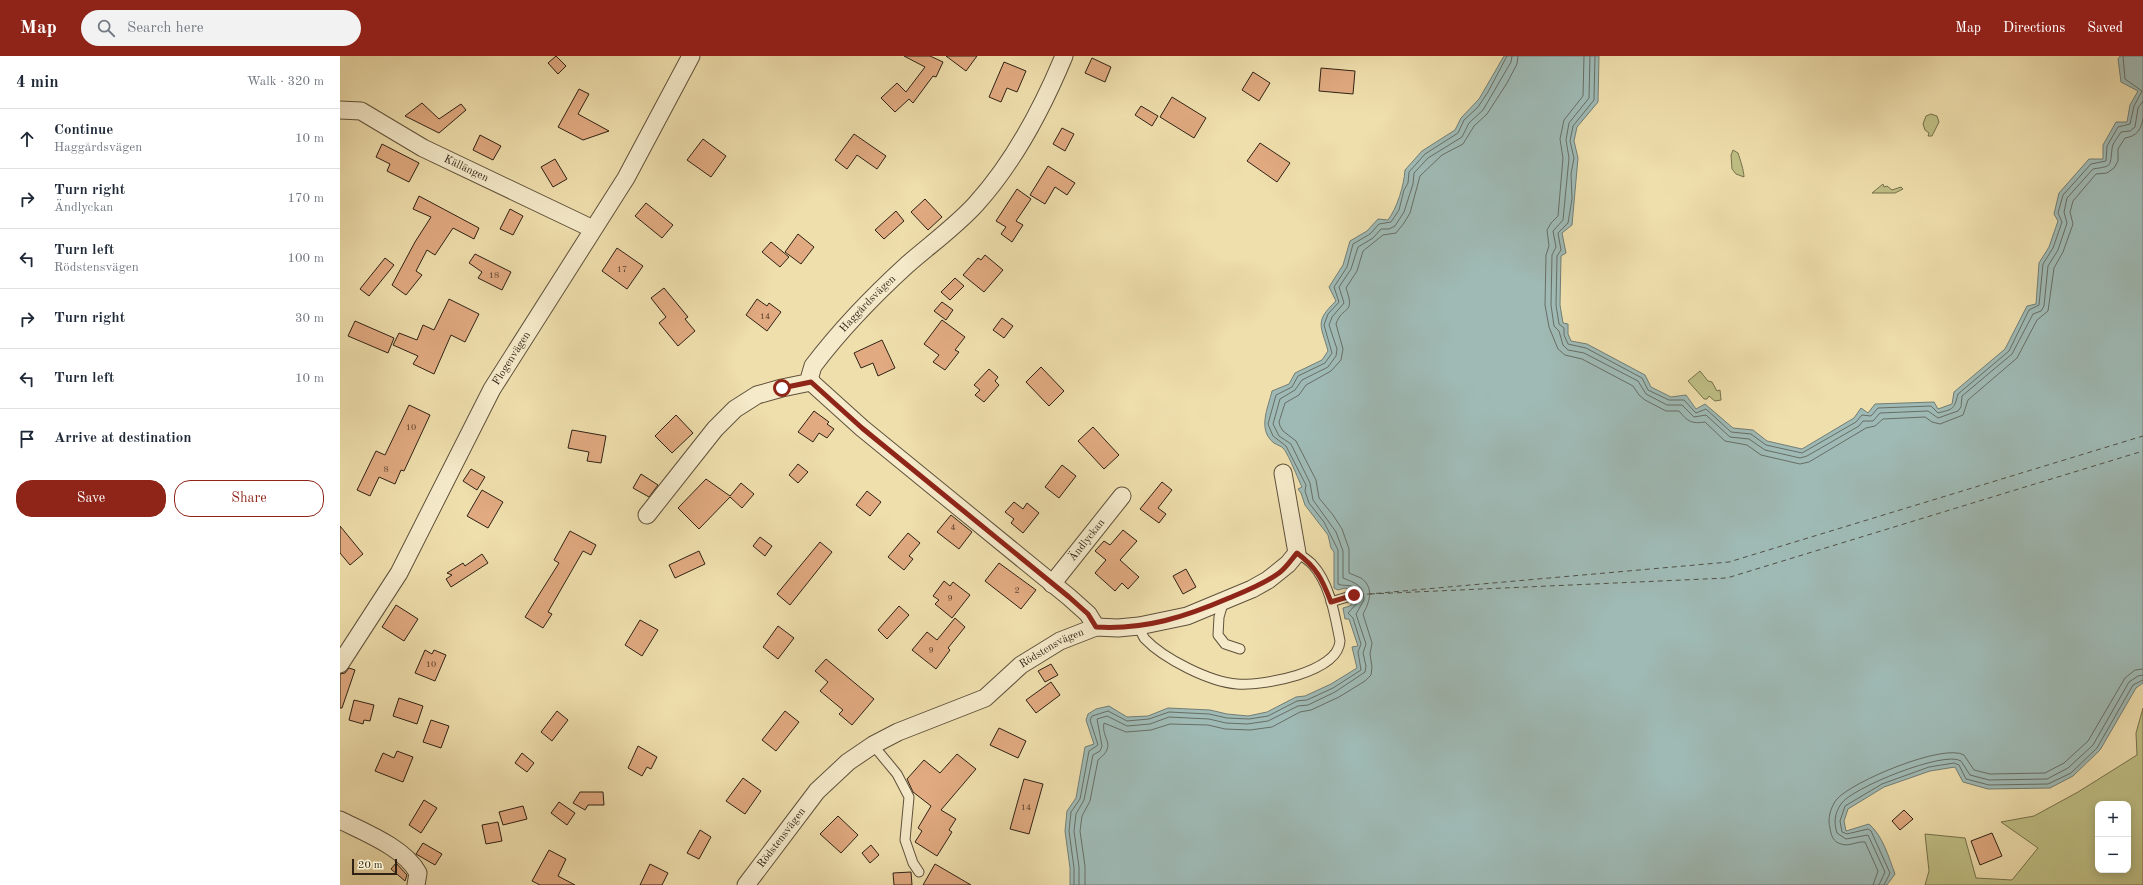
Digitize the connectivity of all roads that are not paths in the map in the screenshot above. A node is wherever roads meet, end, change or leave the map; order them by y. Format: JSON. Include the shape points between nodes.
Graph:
{"nodes":[{"id":1,"x":691,"y":56,"type":"edge"},
{"id":2,"x":1064,"y":56,"type":"edge"},
{"id":3,"x":340,"y":110,"type":"edge"},
{"id":4,"x":593,"y":229,"type":"junction"},
{"id":5,"x":811,"y":382,"type":"junction"},
{"id":6,"x":1282,"y":473,"type":"dead end"},
{"id":7,"x":1122,"y":496,"type":"dead end"},
{"id":8,"x":647,"y":515,"type":"dead end"},
{"id":9,"x":1297,"y":553,"type":"junction"},
{"id":10,"x":1052,"y":584,"type":"junction"},
{"id":11,"x":1354,"y":595,"type":"dead end"},
{"id":12,"x":1224,"y":600,"type":"junction"},
{"id":13,"x":1331,"y":602,"type":"junction"},
{"id":14,"x":1139,"y":626,"type":"junction"},
{"id":15,"x":1096,"y":627,"type":"junction"},
{"id":16,"x":1240,"y":649,"type":"dead end"},
{"id":17,"x":340,"y":664,"type":"edge"},
{"id":18,"x":873,"y":745,"type":"junction"},
{"id":19,"x":340,"y":820,"type":"edge"},
{"id":20,"x":919,"y":872,"type":"dead end"},
{"id":21,"x":416,"y":885,"type":"edge"},
{"id":22,"x":746,"y":885,"type":"edge"}],
"edges":[{"from":1,"to":4,"type":"street","name":"Flogenvägen","via":[[636,160]]},
{"from":2,"to":5,"type":"street","name":"Haggårdsvägen","via":[[1030,128],[984,195],[859,313],[813,366]]},
{"from":3,"to":4,"type":"street","name":"Källängen","via":[[361,111],[429,152]]},
{"from":4,"to":17,"type":"street","name":"Flogenvägen","via":[[492,389],[399,573]]},
{"from":5,"to":8,"type":"street","via":[[757,395],[734,409]]},
{"from":5,"to":10,"type":"street","via":[[862,428]]},
{"from":6,"to":9,"type":"street"},
{"from":7,"to":10,"type":"street","name":"Ändlyckan"},
{"from":9,"to":12,"type":"street","name":"Rödstensvägen","via":[[1278,573],[1252,589]]},
{"from":9,"to":13,"type":"lane","via":[[1312,564],[1319,574]]},
{"from":10,"to":15,"type":"street","via":[[1088,614]]},
{"from":11,"to":13,"type":"lane"},
{"from":12,"to":14,"type":"street","name":"Rödstensvägen","via":[[1187,616]]},
{"from":12,"to":16,"type":"lane","via":[[1219,617],[1218,635],[1225,644]]},
{"from":13,"to":14,"type":"lane","via":[[1340,647],[1317,668],[1289,677],[1250,684],[1217,680],[1194,671],[1157,650],[1144,638]]},
{"from":14,"to":15,"type":"street","name":"Rödstensvägen"},
{"from":15,"to":18,"type":"street","name":"Rödstensvägen","via":[[1079,632],[1043,650],[1021,665],[985,698],[898,732]]},
{"from":18,"to":20,"type":"lane","via":[[897,774],[909,797],[905,840]]},
{"from":18,"to":22,"type":"street","name":"Rödstensvägen","via":[[848,762],[818,792]]},
{"from":19,"to":21,"type":"street","via":[[370,834],[405,858],[419,875]]}]}
